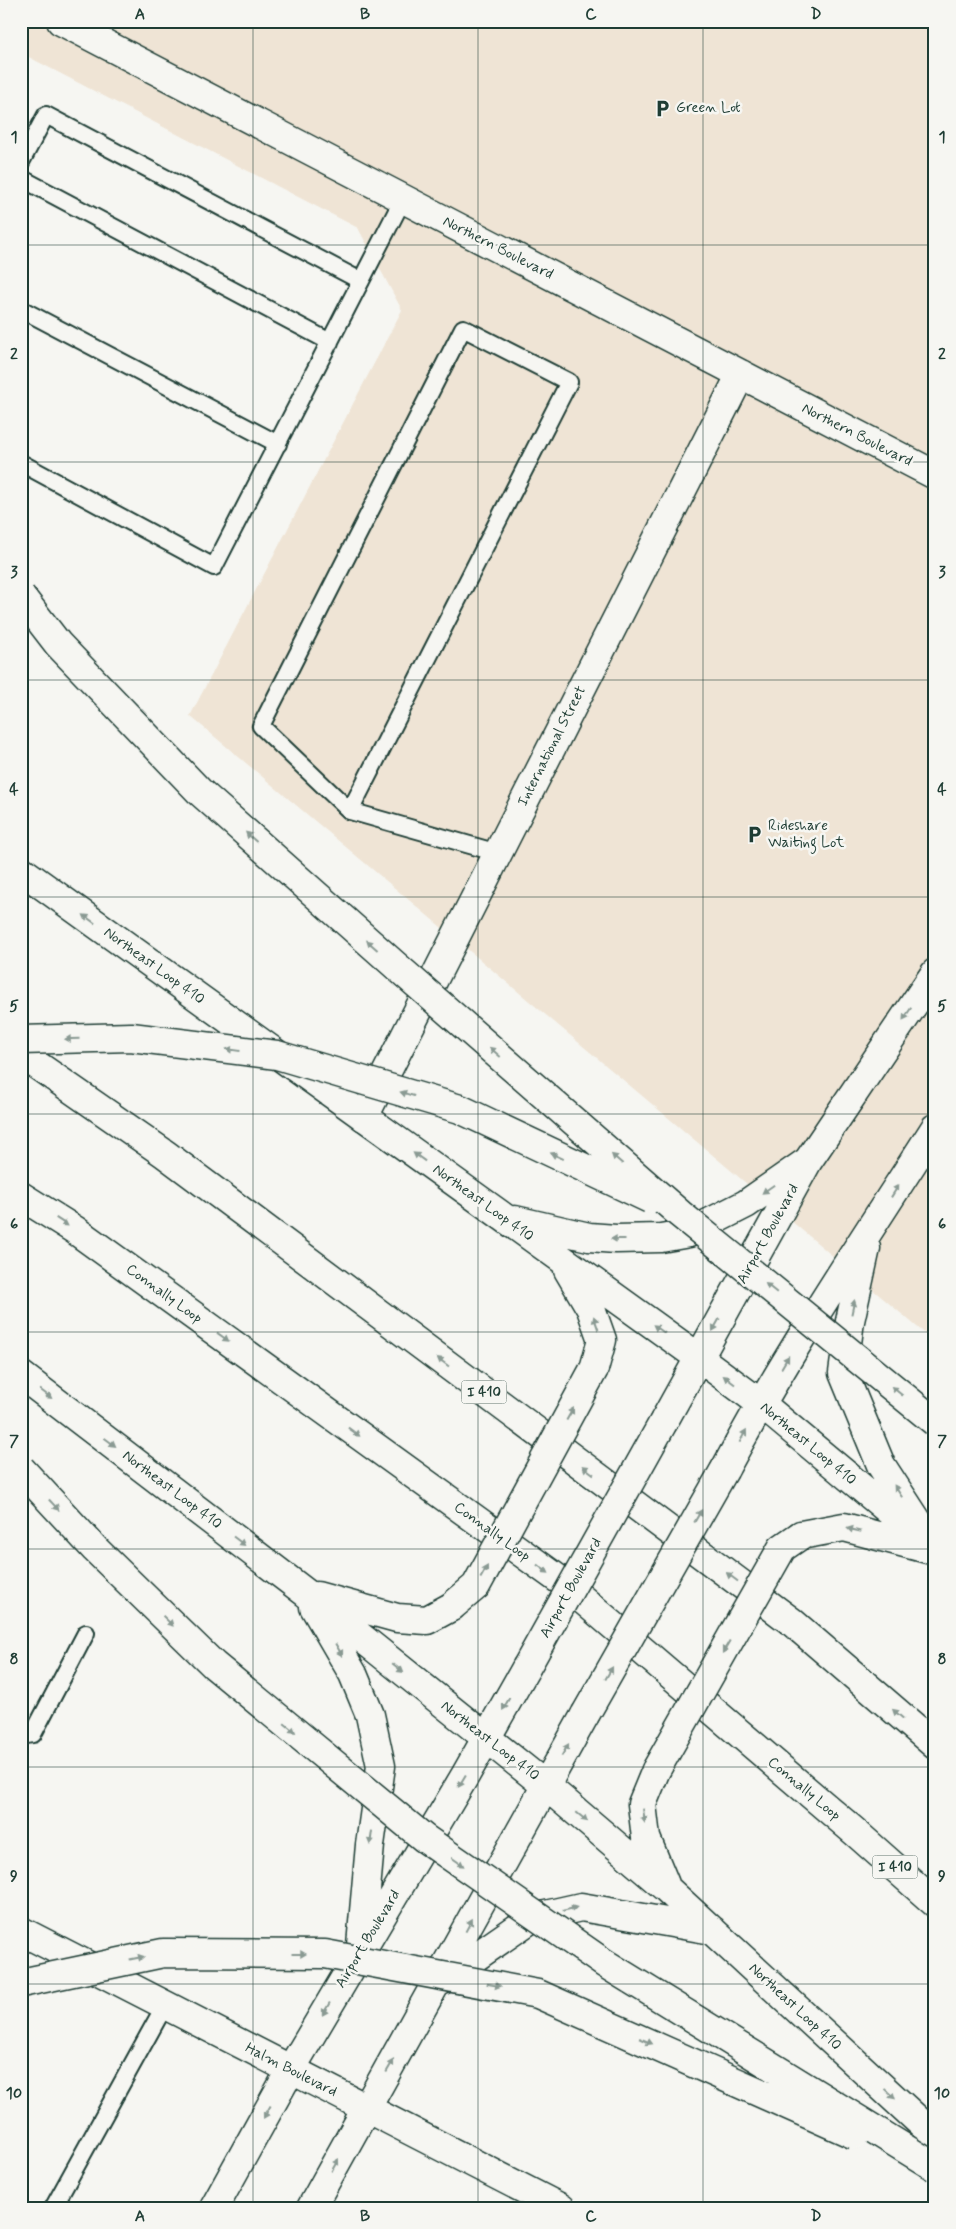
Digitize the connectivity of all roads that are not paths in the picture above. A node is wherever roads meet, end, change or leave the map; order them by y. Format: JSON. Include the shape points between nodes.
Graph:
{"nodes":[{"id":1,"x":61,"y":21,"type":"edge"},
{"id":2,"x":21,"y":162,"type":"edge"},
{"id":3,"x":21,"y":178,"type":"edge"},
{"id":4,"x":403,"y":199,"type":"junction"},
{"id":5,"x":361,"y":281,"type":"junction"},
{"id":6,"x":21,"y":308,"type":"edge"},
{"id":7,"x":330,"y":342,"type":"junction"},
{"id":8,"x":741,"y":374,"type":"junction"},
{"id":9,"x":278,"y":444,"type":"junction"},
{"id":10,"x":21,"y":463,"type":"edge"},
{"id":11,"x":935,"y":475,"type":"edge"},
{"id":12,"x":21,"y":596,"type":"edge"},
{"id":13,"x":350,"y":811,"type":"junction"},
{"id":14,"x":498,"y":853,"type":"junction"},
{"id":15,"x":21,"y":870,"type":"edge"},
{"id":16,"x":935,"y":973,"type":"edge"},
{"id":17,"x":21,"y":1040,"type":"edge"},
{"id":18,"x":21,"y":1054,"type":"edge"},
{"id":19,"x":364,"y":1117,"type":"junction"},
{"id":20,"x":935,"y":1128,"type":"edge"},
{"id":21,"x":808,"y":1161,"type":"junction"},
{"id":22,"x":21,"y":1196,"type":"edge"},
{"id":23,"x":680,"y":1214,"type":"junction"},
{"id":24,"x":501,"y":1217,"type":"junction"},
{"id":25,"x":869,"y":1232,"type":"junction"},
{"id":26,"x":562,"y":1260,"type":"junction"},
{"id":27,"x":698,"y":1357,"type":"junction"},
{"id":28,"x":21,"y":1374,"type":"edge"},
{"id":29,"x":760,"y":1403,"type":"junction"},
{"id":30,"x":935,"y":1422,"type":"edge"},
{"id":31,"x":21,"y":1469,"type":"edge"},
{"id":32,"x":935,"y":1549,"type":"edge"},
{"id":33,"x":306,"y":1593,"type":"junction"},
{"id":34,"x":86,"y":1633,"type":"dead end"},
{"id":35,"x":21,"y":1736,"type":"edge"},
{"id":36,"x":486,"y":1739,"type":"junction"},
{"id":37,"x":935,"y":1745,"type":"edge"},
{"id":38,"x":545,"y":1785,"type":"junction"},
{"id":39,"x":854,"y":1832,"type":"junction"},
{"id":40,"x":666,"y":1888,"type":"junction"},
{"id":41,"x":935,"y":1903,"type":"edge"},
{"id":42,"x":935,"y":1924,"type":"edge"},
{"id":43,"x":712,"y":1930,"type":"junction"},
{"id":44,"x":21,"y":1931,"type":"edge"},
{"id":45,"x":360,"y":1952,"type":"junction"},
{"id":46,"x":21,"y":1983,"type":"edge"},
{"id":47,"x":438,"y":1983,"type":"junction"},
{"id":48,"x":165,"y":2005,"type":"junction"},
{"id":49,"x":291,"y":2069,"type":"junction"},
{"id":50,"x":366,"y":2109,"type":"junction"},
{"id":51,"x":935,"y":2136,"type":"edge"},
{"id":52,"x":935,"y":2169,"type":"edge"},
{"id":53,"x":53,"y":2208,"type":"edge"},
{"id":54,"x":214,"y":2208,"type":"edge"},
{"id":55,"x":311,"y":2208,"type":"edge"},
{"id":56,"x":561,"y":2208,"type":"edge"}],
"edges":[{"from":1,"to":4,"type":"main road","name":"Northern Boulevard"},
{"from":2,"to":5,"type":"lane","via":[[46,115]]},
{"from":3,"to":7,"type":"lane"},
{"from":4,"to":5,"type":"lane"},
{"from":4,"to":8,"type":"main road","name":"Northern Boulevard"},
{"from":5,"to":7,"type":"lane"},
{"from":6,"to":9,"type":"lane"},
{"from":7,"to":9,"type":"lane"},
{"from":8,"to":11,"type":"main road","name":"Northern Boulevard"},
{"from":8,"to":14,"type":"main road","name":"International Street"},
{"from":9,"to":10,"type":"lane","via":[[214,567]]},
{"from":23,"to":12,"type":"main road","one_way":true,"bridge":true,"via":[[199,791],[58,644]]},
{"from":13,"to":13,"type":"lane","via":[[261,726],[463,328],[569,382]]},
{"from":13,"to":14,"type":"lane"},
{"from":14,"to":19,"type":"main road","name":"International Street"},
{"from":19,"to":15,"type":"main road","name":"Northeast Loop 410","one_way":true},
{"from":16,"to":21,"type":"main road","name":"Airport Boulevard","one_way":true},
{"from":23,"to":17,"type":"main road","one_way":true,"bridge":true,"via":[[460,1110],[277,1055],[131,1037]]},
{"from":37,"to":18,"type":"main road","number":"I 410","one_way":true,"via":[[792,1622],[165,1154]]},
{"from":24,"to":19,"type":"main road","name":"Northeast Loop 410","one_way":true},
{"from":25,"to":20,"type":"main road","one_way":true},
{"from":21,"to":24,"type":"main road","one_way":true,"via":[[746,1204],[689,1233],[661,1238],[589,1237]]},
{"from":21,"to":27,"type":"main road","name":"Airport Boulevard","one_way":true},
{"from":22,"to":39,"type":"main road","name":"Connally Loop","number":"I 410","one_way":true,"via":[[75,1230],[561,1582]]},
{"from":30,"to":23,"type":"main road","one_way":true,"bridge":true},
{"from":24,"to":26,"type":"main road","name":"Northeast Loop 410"},
{"from":29,"to":25,"type":"main road","one_way":true},
{"from":32,"to":25,"type":"main road","one_way":true,"via":[[881,1465],[844,1373],[850,1321]]},
{"from":27,"to":26,"type":"main road","name":"Northeast Loop 410","one_way":true},
{"from":33,"to":26,"type":"main road","one_way":true,"bridge":true,"via":[[397,1618],[427,1620],[451,1607],[476,1586],[594,1369],[602,1340],[592,1309]]},
{"from":29,"to":27,"type":"main road","name":"Northeast Loop 410","one_way":true},
{"from":27,"to":36,"type":"main road","name":"Airport Boulevard","one_way":true,"bridge":true},
{"from":28,"to":33,"type":"main road","name":"Northeast Loop 410","one_way":true},
{"from":29,"to":32,"type":"main road","name":"Northeast Loop 410"},
{"from":38,"to":29,"type":"main road","one_way":true,"bridge":true},
{"from":31,"to":52,"type":"main road","one_way":true,"bridge":true,"via":[[95,1549],[214,1665],[424,1838],[604,1963]]},
{"from":32,"to":40,"type":"main road","one_way":true,"bridge":true,"via":[[844,1527],[801,1535],[782,1548],[656,1770],[642,1804],[646,1838]]},
{"from":33,"to":36,"type":"main road","name":"Northeast Loop 410","one_way":true},
{"from":33,"to":45,"type":"main road","one_way":true,"via":[[353,1674],[370,1715],[381,1766]]},
{"from":34,"to":35,"type":"lane","via":[[33,1734]]},
{"from":36,"to":38,"type":"main road","name":"Northeast Loop 410"},
{"from":36,"to":45,"type":"main road","name":"Airport Boulevard","one_way":true},
{"from":38,"to":40,"type":"main road","name":"Northeast Loop 410","one_way":true},
{"from":47,"to":38,"type":"main road","one_way":true},
{"from":39,"to":41,"type":"main road","name":"Connally Loop","number":"I 410"},
{"from":39,"to":42,"type":"main road"},
{"from":40,"to":43,"type":"main road","name":"Northeast Loop 410"},
{"from":47,"to":43,"type":"main road","one_way":true,"via":[[532,1918],[581,1907]]},
{"from":43,"to":51,"type":"main road","name":"Northeast Loop 410","one_way":true},
{"from":44,"to":48,"type":"main road","name":"Halm Boulevard"},
{"from":45,"to":49,"type":"main road","name":"Airport Boulevard","one_way":true},
{"from":46,"to":52,"type":"main road","one_way":true,"bridge":true,"via":[[163,1953],[325,1954],[538,1994]]},
{"from":50,"to":47,"type":"main road","one_way":true},
{"from":48,"to":49,"type":"main road","name":"Halm Boulevard"},
{"from":48,"to":53,"type":"lane"},
{"from":49,"to":50,"type":"main road","name":"Halm Boulevard"},
{"from":49,"to":54,"type":"main road","name":"Airport Boulevard","one_way":true},
{"from":55,"to":50,"type":"main road","one_way":true},
{"from":50,"to":56,"type":"main road","name":"Halm Boulevard"}]}
